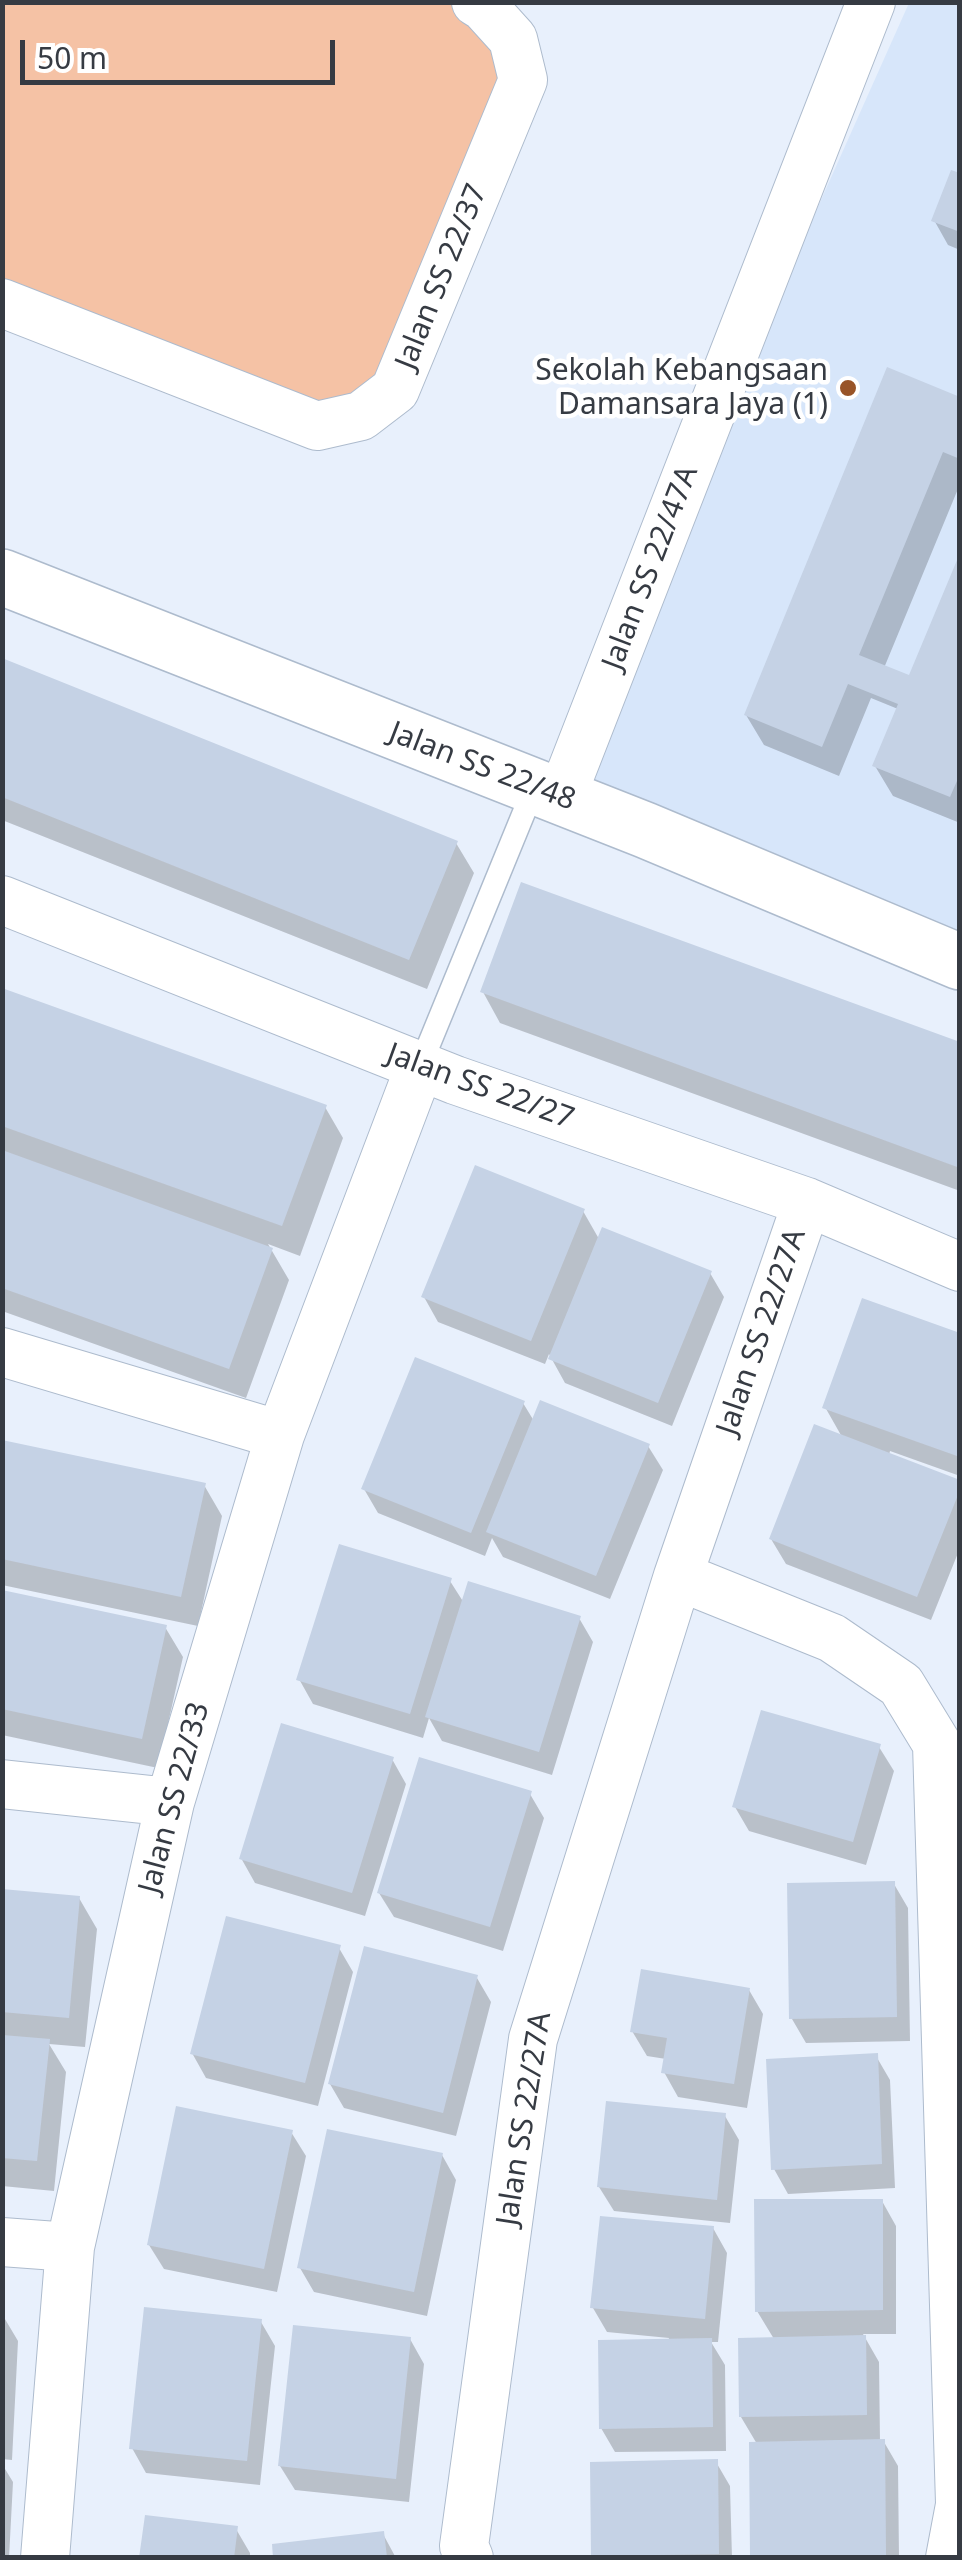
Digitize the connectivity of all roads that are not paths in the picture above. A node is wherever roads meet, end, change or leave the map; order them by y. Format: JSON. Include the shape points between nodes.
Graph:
{"nodes":[{"id":1,"x":476,"y":2,"type":"edge"},
{"id":2,"x":872,"y":2,"type":"edge"},
{"id":3,"x":2,"y":304,"type":"edge"},
{"id":4,"x":2,"y":577,"type":"edge"},
{"id":5,"x":547,"y":793,"type":"junction"},
{"id":6,"x":2,"y":900,"type":"edge"},
{"id":7,"x":960,"y":962,"type":"edge"},
{"id":8,"x":420,"y":1066,"type":"junction"},
{"id":9,"x":807,"y":1202,"type":"junction"},
{"id":10,"x":960,"y":1266,"type":"edge"},
{"id":11,"x":2,"y":1352,"type":"edge"},
{"id":12,"x":280,"y":1435,"type":"junction"},
{"id":13,"x":678,"y":1576,"type":"junction"},
{"id":14,"x":2,"y":1784,"type":"edge"},
{"id":15,"x":170,"y":1802,"type":"junction"},
{"id":16,"x":2,"y":2242,"type":"edge"},
{"id":17,"x":70,"y":2247,"type":"junction"},
{"id":18,"x":960,"y":2504,"type":"edge"},
{"id":19,"x":44,"y":2558,"type":"edge"},
{"id":20,"x":469,"y":2558,"type":"edge"},
{"id":21,"x":950,"y":2558,"type":"edge"}],
"edges":[{"from":1,"to":3,"type":"street","name":"Jalan SS 22/37","via":[[513,39],[523,80],[396,390],[361,416],[317,426]]},
{"from":2,"to":5,"type":"street","name":"Jalan SS 22/47A"},
{"from":4,"to":5,"type":"street","name":"Jalan SS 22/48"},
{"from":5,"to":7,"type":"street","name":"Jalan SS 22/48"},
{"from":5,"to":8,"type":"lane"},
{"from":6,"to":8,"type":"street","name":"Jalan SS 22/27"},
{"from":8,"to":9,"type":"street","name":"Jalan SS 22/27"},
{"from":8,"to":12,"type":"street","name":"Jalan SS 22/33"},
{"from":9,"to":10,"type":"street","name":"Jalan SS 22/27"},
{"from":9,"to":13,"type":"street","name":"Jalan SS 22/27A"},
{"from":11,"to":12,"type":"street"},
{"from":12,"to":15,"type":"street","name":"Jalan SS 22/33"},
{"from":13,"to":18,"type":"street","via":[[832,1638],[901,1685],[937,1744]]},
{"from":13,"to":20,"type":"street","name":"Jalan SS 22/27A","via":[[533,2038],[464,2546]]},
{"from":14,"to":15,"type":"street"},
{"from":15,"to":17,"type":"street","name":"Jalan SS 22/33"},
{"from":16,"to":17,"type":"street"},
{"from":17,"to":19,"type":"street","name":"Jalan SS 22/33"},
{"from":18,"to":21,"type":"street"}]}
